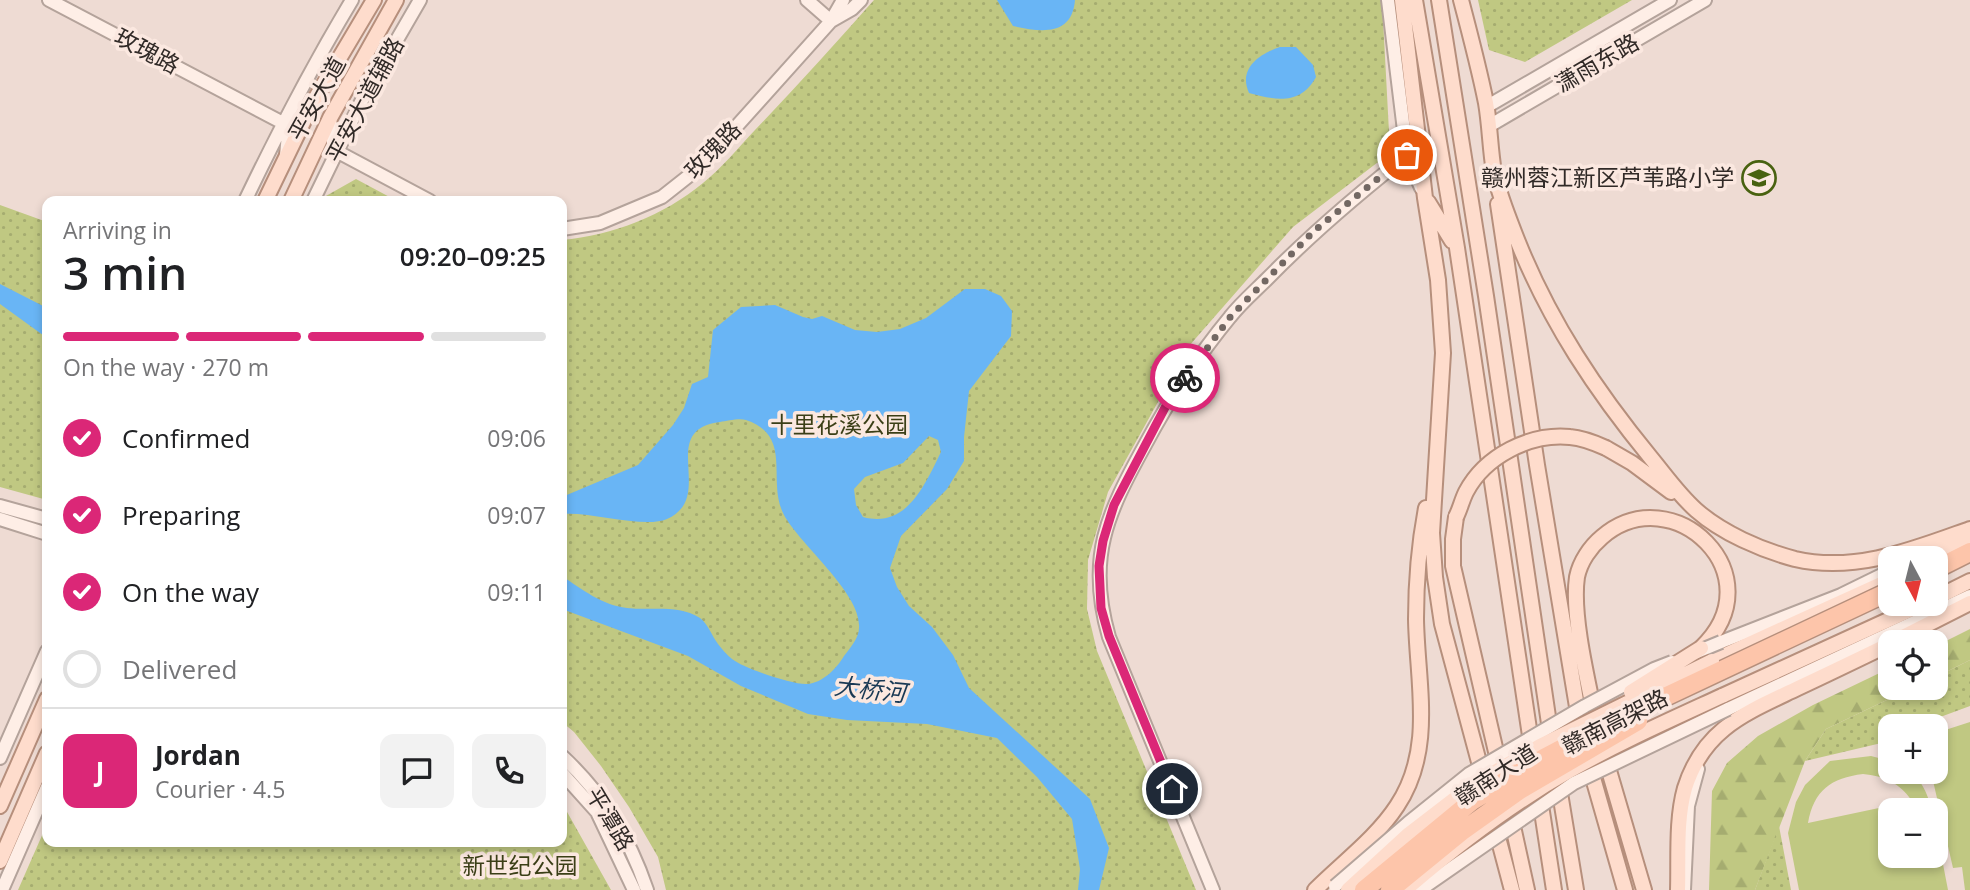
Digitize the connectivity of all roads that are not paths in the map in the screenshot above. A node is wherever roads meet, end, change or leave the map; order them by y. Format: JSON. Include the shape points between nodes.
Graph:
{"nodes":[{"id":1,"x":49,"y":0,"type":"edge"},
{"id":2,"x":352,"y":0,"type":"edge"},
{"id":3,"x":374,"y":0,"type":"edge"},
{"id":4,"x":397,"y":0,"type":"edge"},
{"id":5,"x":420,"y":0,"type":"edge"},
{"id":6,"x":807,"y":0,"type":"edge"},
{"id":7,"x":843,"y":0,"type":"edge"},
{"id":8,"x":861,"y":0,"type":"edge"},
{"id":9,"x":1388,"y":0,"type":"edge"},
{"id":10,"x":1402,"y":0,"type":"edge"},
{"id":11,"x":1415,"y":0,"type":"edge"},
{"id":12,"x":1439,"y":0,"type":"edge"},
{"id":13,"x":1461,"y":0,"type":"edge"},
{"id":14,"x":1670,"y":0,"type":"edge"},
{"id":15,"x":1705,"y":0,"type":"edge"},
{"id":16,"x":831,"y":21,"type":"junction"},
{"id":17,"x":311,"y":106,"type":"junction"},
{"id":18,"x":1486,"y":107,"type":"junction"},
{"id":19,"x":330,"y":118,"type":"junction"},
{"id":20,"x":283,"y":123,"type":"junction"},
{"id":21,"x":1489,"y":125,"type":"junction"},
{"id":22,"x":1413,"y":150,"type":"junction"},
{"id":23,"x":338,"y":152,"type":"junction"},
{"id":24,"x":285,"y":158,"type":"junction"},
{"id":25,"x":306,"y":167,"type":"junction"},
{"id":26,"x":1494,"y":172,"type":"junction"},
{"id":27,"x":248,"y":196,"type":"edge"},
{"id":28,"x":267,"y":196,"type":"edge"},
{"id":29,"x":293,"y":196,"type":"edge"},
{"id":30,"x":316,"y":196,"type":"edge"},
{"id":31,"x":421,"y":196,"type":"edge"},
{"id":32,"x":1425,"y":198,"type":"junction"},
{"id":33,"x":567,"y":228,"type":"edge"},
{"id":34,"x":1457,"y":248,"type":"junction"},
{"id":35,"x":1437,"y":444,"type":"junction"},
{"id":36,"x":0,"y":506,"type":"edge"},
{"id":37,"x":1695,"y":510,"type":"junction"},
{"id":38,"x":42,"y":518,"type":"edge"},
{"id":39,"x":0,"y":520,"type":"edge"},
{"id":40,"x":1970,"y":531,"type":"edge"},
{"id":41,"x":42,"y":533,"type":"edge"},
{"id":42,"x":1970,"y":540,"type":"edge"},
{"id":43,"x":1941,"y":546,"type":"edge"},
{"id":44,"x":1948,"y":551,"type":"edge"},
{"id":45,"x":1970,"y":552,"type":"edge"},
{"id":46,"x":1948,"y":563,"type":"edge"},
{"id":47,"x":1970,"y":565,"type":"edge"},
{"id":48,"x":1948,"y":576,"type":"edge"},
{"id":49,"x":1878,"y":577,"type":"edge"},
{"id":50,"x":1970,"y":581,"type":"edge"},
{"id":51,"x":1878,"y":585,"type":"edge"},
{"id":52,"x":1948,"y":592,"type":"edge"},
{"id":53,"x":1970,"y":596,"type":"edge"},
{"id":54,"x":1878,"y":597,"type":"edge"},
{"id":55,"x":1970,"y":603,"type":"edge"},
{"id":56,"x":1878,"y":609,"type":"edge"},
{"id":57,"x":1970,"y":609,"type":"edge"},
{"id":58,"x":1899,"y":616,"type":"edge"},
{"id":59,"x":1919,"y":630,"type":"edge"},
{"id":60,"x":1927,"y":630,"type":"edge"},
{"id":61,"x":1698,"y":650,"type":"junction"},
{"id":62,"x":1878,"y":651,"type":"edge"},
{"id":63,"x":1878,"y":651,"type":"edge"},
{"id":64,"x":42,"y":661,"type":"edge"},
{"id":65,"x":1725,"y":702,"type":"junction"},
{"id":66,"x":42,"y":710,"type":"edge"},
{"id":67,"x":1540,"y":746,"type":"junction"},
{"id":68,"x":0,"y":758,"type":"edge"},
{"id":69,"x":567,"y":760,"type":"edge"},
{"id":70,"x":42,"y":764,"type":"edge"},
{"id":71,"x":567,"y":779,"type":"edge"},
{"id":72,"x":42,"y":798,"type":"edge"},
{"id":73,"x":0,"y":806,"type":"edge"},
{"id":74,"x":1506,"y":812,"type":"junction"},
{"id":75,"x":0,"y":861,"type":"edge"},
{"id":76,"x":1335,"y":886,"type":"edge"},
{"id":77,"x":1422,"y":889,"type":"edge"},
{"id":78,"x":2,"y":890,"type":"edge"},
{"id":79,"x":634,"y":890,"type":"edge"},
{"id":80,"x":647,"y":890,"type":"edge"},
{"id":81,"x":1213,"y":890,"type":"edge"},
{"id":82,"x":1315,"y":890,"type":"edge"},
{"id":83,"x":1364,"y":890,"type":"edge"},
{"id":84,"x":1390,"y":890,"type":"edge"},
{"id":85,"x":1405,"y":890,"type":"edge"},
{"id":86,"x":1512,"y":890,"type":"edge"},
{"id":87,"x":1527,"y":890,"type":"edge"},
{"id":88,"x":1554,"y":890,"type":"edge"},
{"id":89,"x":1576,"y":890,"type":"edge"},
{"id":90,"x":1625,"y":890,"type":"edge"},
{"id":91,"x":1644,"y":890,"type":"edge"},
{"id":92,"x":1678,"y":890,"type":"edge"},
{"id":93,"x":1684,"y":890,"type":"edge"}],
"edges":[{"from":1,"to":20,"type":"street","name":"玫瑰路"},
{"from":2,"to":20,"type":"street"},
{"from":3,"to":17,"type":"main road","name":"平安大道"},
{"from":4,"to":19,"type":"main road","name":"平安大道"},
{"from":5,"to":23,"type":"street","name":"平安大道辅路"},
{"from":6,"to":16,"type":"street"},
{"from":7,"to":16,"type":"street","name":"玫瑰路"},
{"from":8,"to":16,"type":"street","name":"玫瑰路"},
{"from":9,"to":22,"type":"street"},
{"from":10,"to":22,"type":"main road"},
{"from":11,"to":34,"type":"main road"},
{"from":12,"to":89,"type":"main road"},
{"from":13,"to":18,"type":"main road"},
{"from":14,"to":18,"type":"street","name":"潇雨东路"},
{"from":15,"to":21,"type":"street","name":"潇雨东路"},
{"from":16,"to":33,"type":"street","name":"玫瑰路","via":[[700,167],[662,197],[600,223]]},
{"from":17,"to":20,"type":"street"},
{"from":17,"to":24,"type":"main road","name":"平安大道"},
{"from":18,"to":21,"type":"main road"},
{"from":19,"to":23,"type":"street"},
{"from":19,"to":25,"type":"main road","name":"平安大道"},
{"from":20,"to":24,"type":"street","via":[[288,135]]},
{"from":20,"to":27,"type":"street"},
{"from":21,"to":26,"type":"main road"},
{"from":22,"to":32,"type":"main road"},
{"from":22,"to":81,"type":"street","via":[[1314,231],[1231,316],[1170,398],[1114,505],[1103,541],[1098,587],[1109,636]]},
{"from":23,"to":25,"type":"street"},
{"from":23,"to":30,"type":"street","name":"平安大道辅路"},
{"from":23,"to":31,"type":"street"},
{"from":24,"to":28,"type":"main road","name":"平安大道"},
{"from":25,"to":29,"type":"main road","name":"平安大道"},
{"from":26,"to":37,"type":"main road","via":[[1526,260],[1563,337],[1633,436]]},
{"from":26,"to":90,"type":"main road","via":[[1566,650],[1584,744]]},
{"from":32,"to":34,"type":"main road"},
{"from":32,"to":35,"type":"main road","via":[[1443,353]]},
{"from":34,"to":88,"type":"main road"},
{"from":35,"to":76,"type":"main road","via":[[1417,576],[1421,736],[1417,762],[1397,806]]},
{"from":35,"to":86,"type":"main road","via":[[1432,533],[1442,624]]},
{"from":36,"to":38,"type":"street"},
{"from":37,"to":40,"type":"main road","via":[[1765,549],[1797,559],[1831,562],[1903,553]]},
{"from":37,"to":87,"type":"main road","bridge":true,"via":[[1632,463],[1570,436],[1525,442],[1502,453],[1466,491],[1456,517],[1453,566]]},
{"from":39,"to":41,"type":"street"},
{"from":40,"to":43,"type":"street"},
{"from":42,"to":44,"type":"main road"},
{"from":45,"to":46,"type":"highway"},
{"from":47,"to":48,"type":"highway"},
{"from":49,"to":61,"type":"street","bridge":true},
{"from":50,"to":52,"type":"main road"},
{"from":51,"to":67,"type":"main road","name":"赣南大道","bridge":true},
{"from":53,"to":65,"type":"street"},
{"from":54,"to":83,"type":"highway","name":"赣南高架路","bridge":true,"via":[[1544,758],[1472,801]]},
{"from":55,"to":59,"type":"main road"},
{"from":56,"to":84,"type":"highway","name":"赣南高架路","bridge":true,"via":[[1632,724],[1510,797]]},
{"from":57,"to":60,"type":"street"},
{"from":58,"to":65,"type":"main road","name":"赣南大道"},
{"from":61,"to":67,"type":"main road","bridge":true},
{"from":61,"to":76,"type":"street","bridge":true,"via":[[1654,668],[1490,761]]},
{"from":61,"to":91,"type":"main road","via":[[1713,636],[1728,603],[1723,566],[1701,536],[1666,519],[1646,519],[1626,523],[1594,544],[1577,575],[1580,630],[1599,737]]},
{"from":62,"to":92,"type":"main road","via":[[1737,717],[1714,737],[1696,759],[1685,790]]},
{"from":63,"to":93,"type":"street","via":[[1718,739],[1698,768],[1688,806]]},
{"from":64,"to":68,"type":"street"},
{"from":65,"to":74,"type":"main road","name":"赣南大道","bridge":true,"via":[[1630,738]]},
{"from":65,"to":77,"type":"street","bridge":true,"via":[[1574,783]]},
{"from":66,"to":73,"type":"main road"},
{"from":67,"to":76,"type":"main road","name":"赣南大道","bridge":true,"via":[[1474,784]]},
{"from":69,"to":80,"type":"street","name":"平潭路","via":[[608,805]]},
{"from":70,"to":75,"type":"main road"},
{"from":71,"to":79,"type":"street","name":"平潭路","via":[[597,812]]},
{"from":72,"to":78,"type":"street"},
{"from":74,"to":77,"type":"main road","bridge":true},
{"from":74,"to":85,"type":"main road","name":"赣南大道","bridge":true},
{"from":76,"to":82,"type":"main road"}]}
